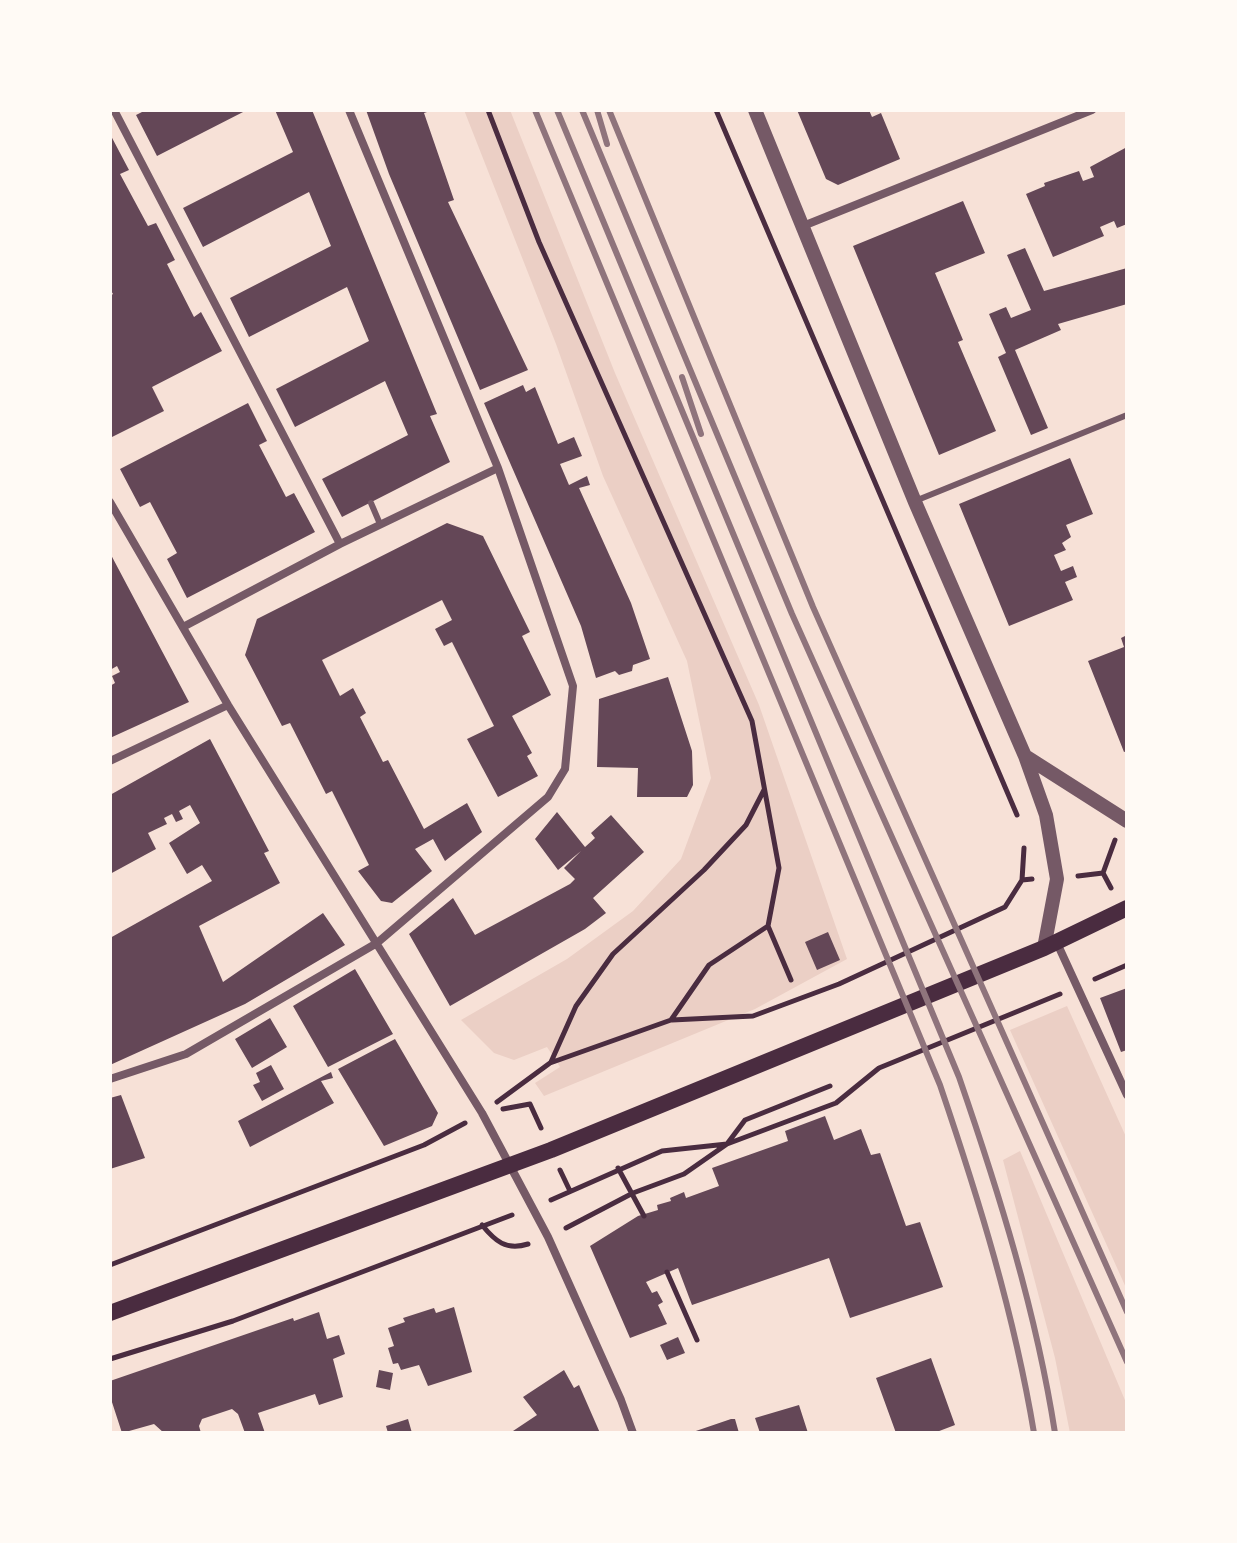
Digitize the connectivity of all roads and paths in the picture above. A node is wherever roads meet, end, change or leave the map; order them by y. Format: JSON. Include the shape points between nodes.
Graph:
{"nodes":[{"id":1,"x":114,"y":110,"type":"edge"},
{"id":2,"x":349,"y":110,"type":"edge"},
{"id":3,"x":488,"y":110,"type":"edge"},
{"id":4,"x":716,"y":110,"type":"edge"},
{"id":5,"x":755,"y":110,"type":"edge"},
{"id":6,"x":1092,"y":110,"type":"edge"},
{"id":7,"x":803,"y":226,"type":"junction"},
{"id":8,"x":1127,"y":415,"type":"edge"},
{"id":9,"x":498,"y":468,"type":"junction"},
{"id":10,"x":110,"y":502,"type":"edge"},
{"id":11,"x":915,"y":502,"type":"junction"},
{"id":12,"x":371,"y":503,"type":"dead end"},
{"id":13,"x":112,"y":513,"type":"edge"},
{"id":14,"x":380,"y":524,"type":"junction"},
{"id":15,"x":340,"y":544,"type":"junction"},
{"id":16,"x":183,"y":627,"type":"junction"},
{"id":17,"x":228,"y":705,"type":"junction"},
{"id":18,"x":1025,"y":756,"type":"junction"},
{"id":19,"x":110,"y":761,"type":"edge"},
{"id":20,"x":765,"y":788,"type":"junction"},
{"id":21,"x":1019,"y":820,"type":"dead end"},
{"id":22,"x":1125,"y":820,"type":"edge"},
{"id":23,"x":1025,"y":834,"type":"dead end"},
{"id":24,"x":1103,"y":873,"type":"junction"},
{"id":25,"x":1057,"y":879,"type":"junction"},
{"id":26,"x":1022,"y":880,"type":"junction"},
{"id":27,"x":1125,"y":909,"type":"edge"},
{"id":28,"x":768,"y":926,"type":"junction"},
{"id":29,"x":377,"y":943,"type":"junction"},
{"id":30,"x":1050,"y":945,"type":"junction"},
{"id":31,"x":1127,"y":965,"type":"edge"},
{"id":32,"x":791,"y":980,"type":"dead end"},
{"id":33,"x":1076,"y":987,"type":"junction"},
{"id":34,"x":671,"y":1020,"type":"junction"},
{"id":35,"x":550,"y":1063,"type":"junction"},
{"id":36,"x":110,"y":1079,"type":"edge"},
{"id":37,"x":830,"y":1086,"type":"dead end"},
{"id":38,"x":1127,"y":1095,"type":"edge"},
{"id":39,"x":482,"y":1113,"type":"junction"},
{"id":40,"x":727,"y":1144,"type":"junction"},
{"id":41,"x":512,"y":1165,"type":"junction"},
{"id":42,"x":618,"y":1168,"type":"junction"},
{"id":43,"x":570,"y":1191,"type":"dead end"},
{"id":44,"x":633,"y":1193,"type":"junction"},
{"id":45,"x":644,"y":1216,"type":"dead end"},
{"id":46,"x":482,"y":1225,"type":"dead end"},
{"id":47,"x":110,"y":1265,"type":"edge"},
{"id":48,"x":667,"y":1272,"type":"dead end"},
{"id":49,"x":110,"y":1313,"type":"edge"},
{"id":50,"x":697,"y":1340,"type":"dead end"},
{"id":51,"x":110,"y":1359,"type":"edge"},
{"id":52,"x":633,"y":1433,"type":"edge"}],
"edges":[{"from":1,"to":15,"type":"street"},
{"from":2,"to":9,"type":"street"},
{"from":3,"to":20,"type":"path","via":[[539,242],[752,721]]},
{"from":4,"to":21,"type":"path"},
{"from":5,"to":7,"type":"street"},
{"from":6,"to":7,"type":"street"},
{"from":7,"to":11,"type":"street"},
{"from":8,"to":11,"type":"lane"},
{"from":9,"to":14,"type":"street"},
{"from":9,"to":29,"type":"street","via":[[573,686],[565,769],[548,797]]},
{"from":10,"to":13,"type":"street"},
{"from":11,"to":18,"type":"street"},
{"from":12,"to":14,"type":"lane"},
{"from":13,"to":16,"type":"street"},
{"from":14,"to":15,"type":"street"},
{"from":15,"to":16,"type":"street"},
{"from":16,"to":17,"type":"street"},
{"from":17,"to":19,"type":"street"},
{"from":17,"to":29,"type":"street"},
{"from":18,"to":22,"type":"street"},
{"from":18,"to":25,"type":"street","via":[[1046,815]]},
{"from":20,"to":28,"type":"path","via":[[779,868]]},
{"from":20,"to":35,"type":"path","via":[[746,825],[613,954],[576,1006]]},
{"from":22,"to":24,"type":"path"},
{"from":23,"to":26,"type":"path"},
{"from":24,"to":25,"type":"path"},
{"from":24,"to":27,"type":"path"},
{"from":25,"to":26,"type":"path"},
{"from":25,"to":30,"type":"street"},
{"from":26,"to":34,"type":"path","via":[[1005,907],[839,984],[753,1016]]},
{"from":27,"to":30,"type":"main road"},
{"from":28,"to":32,"type":"path"},
{"from":28,"to":34,"type":"path","via":[[709,965]]},
{"from":29,"to":36,"type":"street","via":[[186,1054]]},
{"from":29,"to":39,"type":"street"},
{"from":30,"to":33,"type":"street"},
{"from":30,"to":41,"type":"main road"},
{"from":31,"to":33,"type":"path"},
{"from":33,"to":38,"type":"street"},
{"from":33,"to":40,"type":"path","via":[[879,1068],[836,1103]]},
{"from":34,"to":35,"type":"path"},
{"from":35,"to":39,"type":"path"},
{"from":37,"to":40,"type":"path","via":[[745,1120]]},
{"from":39,"to":41,"type":"street"},
{"from":39,"to":47,"type":"path","via":[[424,1145]]},
{"from":40,"to":42,"type":"path","via":[[662,1151]]},
{"from":40,"to":44,"type":"path","via":[[684,1174]]},
{"from":41,"to":49,"type":"main road"},
{"from":41,"to":52,"type":"street"},
{"from":42,"to":43,"type":"path"},
{"from":42,"to":44,"type":"path"},
{"from":44,"to":45,"type":"path"},
{"from":46,"to":51,"type":"path","via":[[233,1321]]},
{"from":48,"to":50,"type":"path"}]}
